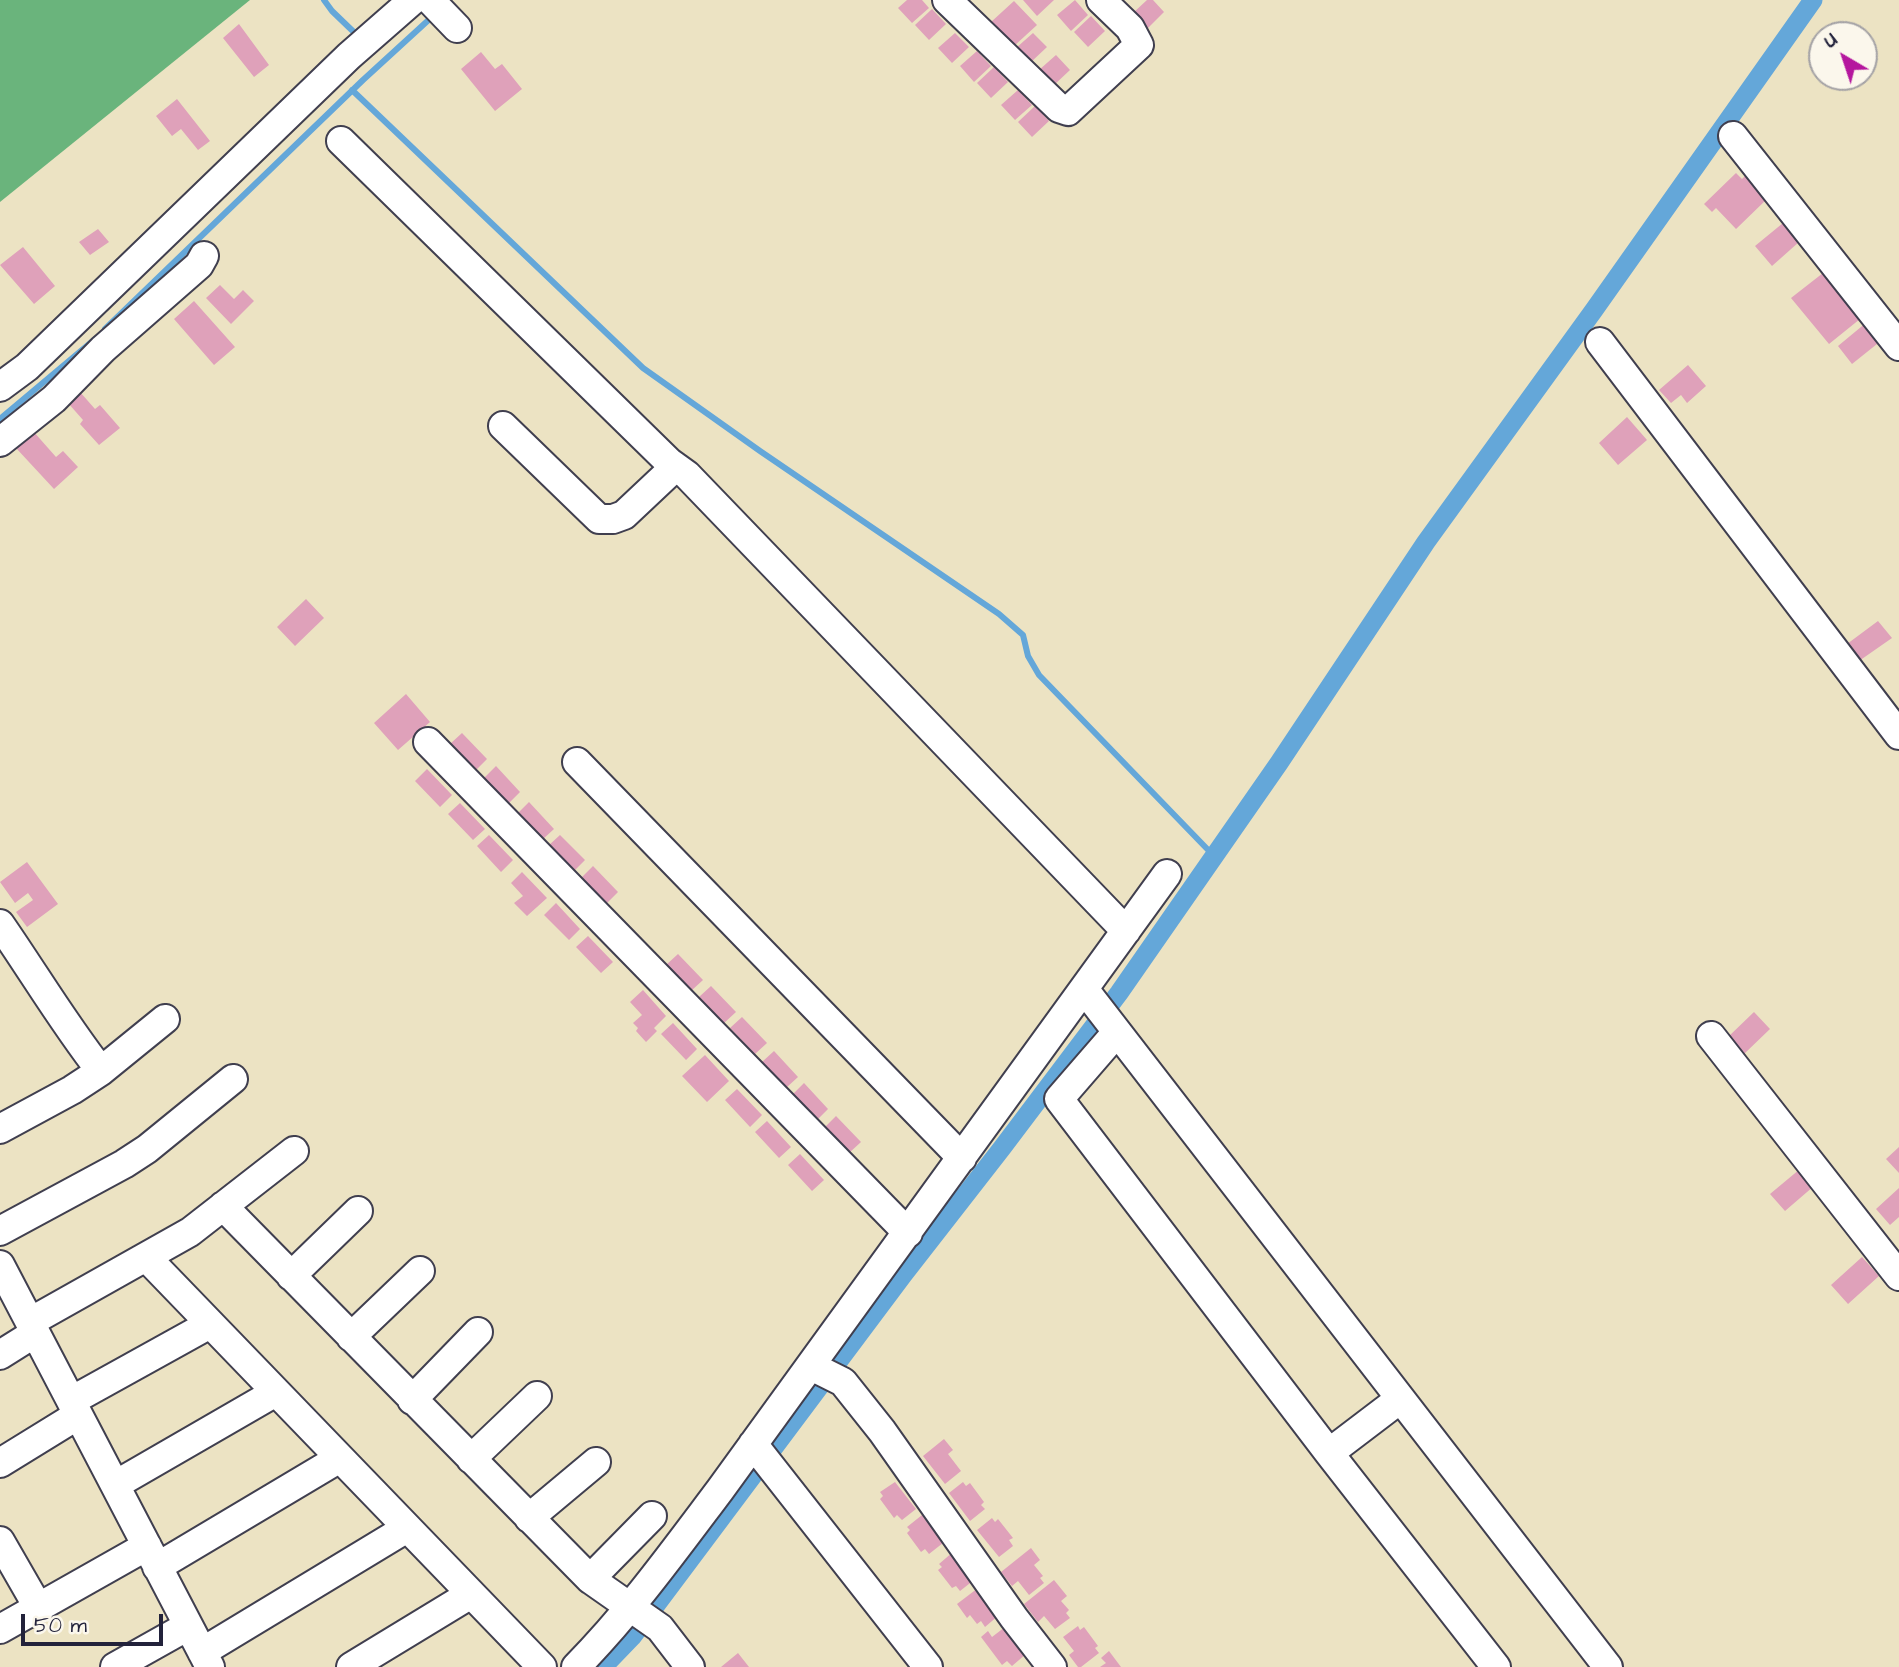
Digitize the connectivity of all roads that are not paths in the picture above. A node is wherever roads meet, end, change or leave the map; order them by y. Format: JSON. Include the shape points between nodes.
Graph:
{"nodes":[{"id":1,"x":413,"y":0,"type":"edge"},
{"id":2,"x":430,"y":0,"type":"edge"},
{"id":3,"x":947,"y":0,"type":"edge"},
{"id":4,"x":1101,"y":0,"type":"edge"},
{"id":5,"x":454,"y":25,"type":"dead end"},
{"id":6,"x":1733,"y":136,"type":"dead end"},
{"id":7,"x":341,"y":141,"type":"dead end"},
{"id":8,"x":204,"y":256,"type":"dead end"},
{"id":9,"x":1600,"y":342,"type":"dead end"},
{"id":10,"x":1899,"y":346,"type":"edge"},
{"id":11,"x":0,"y":387,"type":"edge"},
{"id":12,"x":503,"y":426,"type":"dead end"},
{"id":13,"x":0,"y":442,"type":"edge"},
{"id":14,"x":676,"y":467,"type":"junction"},
{"id":15,"x":1899,"y":735,"type":"edge"},
{"id":16,"x":428,"y":742,"type":"dead end"},
{"id":17,"x":577,"y":762,"type":"dead end"},
{"id":18,"x":1167,"y":874,"type":"dead end"},
{"id":19,"x":0,"y":924,"type":"edge"},
{"id":20,"x":1126,"y":931,"type":"junction"},
{"id":21,"x":1088,"y":994,"type":"junction"},
{"id":22,"x":165,"y":1019,"type":"dead end"},
{"id":23,"x":1115,"y":1028,"type":"junction"},
{"id":24,"x":1711,"y":1036,"type":"dead end"},
{"id":25,"x":101,"y":1071,"type":"junction"},
{"id":26,"x":233,"y":1080,"type":"dead end"},
{"id":27,"x":0,"y":1129,"type":"edge"},
{"id":28,"x":294,"y":1151,"type":"dead end"},
{"id":29,"x":962,"y":1158,"type":"junction"},
{"id":30,"x":223,"y":1206,"type":"junction"},
{"id":31,"x":358,"y":1211,"type":"dead end"},
{"id":32,"x":0,"y":1231,"type":"edge"},
{"id":33,"x":908,"y":1233,"type":"junction"},
{"id":34,"x":146,"y":1257,"type":"junction"},
{"id":35,"x":0,"y":1265,"type":"edge"},
{"id":36,"x":420,"y":1271,"type":"dead end"},
{"id":37,"x":291,"y":1276,"type":"junction"},
{"id":38,"x":1899,"y":1276,"type":"edge"},
{"id":39,"x":210,"y":1324,"type":"junction"},
{"id":40,"x":32,"y":1327,"type":"junction"},
{"id":41,"x":478,"y":1332,"type":"dead end"},
{"id":42,"x":351,"y":1338,"type":"junction"},
{"id":43,"x":0,"y":1355,"type":"edge"},
{"id":44,"x":812,"y":1366,"type":"junction"},
{"id":45,"x":276,"y":1392,"type":"junction"},
{"id":46,"x":537,"y":1396,"type":"dead end"},
{"id":47,"x":1400,"y":1399,"type":"junction"},
{"id":48,"x":412,"y":1400,"type":"junction"},
{"id":49,"x":74,"y":1408,"type":"junction"},
{"id":50,"x":754,"y":1445,"type":"junction"},
{"id":51,"x":1329,"y":1453,"type":"junction"},
{"id":52,"x":340,"y":1458,"type":"junction"},
{"id":53,"x":471,"y":1459,"type":"junction"},
{"id":54,"x":596,"y":1462,"type":"dead end"},
{"id":55,"x":0,"y":1463,"type":"edge"},
{"id":56,"x":115,"y":1485,"type":"junction"},
{"id":57,"x":652,"y":1516,"type":"dead end"},
{"id":58,"x":529,"y":1518,"type":"junction"},
{"id":59,"x":407,"y":1528,"type":"junction"},
{"id":60,"x":0,"y":1541,"type":"edge"},
{"id":61,"x":152,"y":1557,"type":"junction"},
{"id":62,"x":590,"y":1579,"type":"junction"},
{"id":63,"x":471,"y":1594,"type":"junction"},
{"id":64,"x":38,"y":1607,"type":"junction"},
{"id":65,"x":631,"y":1608,"type":"junction"},
{"id":66,"x":188,"y":1626,"type":"junction"},
{"id":67,"x":0,"y":1629,"type":"edge"},
{"id":68,"x":206,"y":1660,"type":"edge"},
{"id":69,"x":536,"y":1665,"type":"edge"},
{"id":70,"x":115,"y":1667,"type":"edge"},
{"id":71,"x":351,"y":1667,"type":"edge"},
{"id":72,"x":576,"y":1667,"type":"edge"},
{"id":73,"x":690,"y":1667,"type":"edge"},
{"id":74,"x":928,"y":1667,"type":"edge"},
{"id":75,"x":1052,"y":1667,"type":"edge"},
{"id":76,"x":1496,"y":1667,"type":"edge"},
{"id":77,"x":1608,"y":1667,"type":"edge"}],
"edges":[{"from":1,"to":11,"type":"street","via":[[27,367]]},
{"from":2,"to":5,"type":"street"},
{"from":3,"to":4,"type":"street","via":[[1068,111],[1139,45],[1130,27]]},
{"from":6,"to":10,"type":"street"},
{"from":7,"to":14,"type":"street"},
{"from":8,"to":13,"type":"street","via":[[54,399]]},
{"from":9,"to":15,"type":"street"},
{"from":12,"to":14,"type":"street","via":[[599,519],[624,515]]},
{"from":14,"to":20,"type":"street"},
{"from":16,"to":33,"type":"street"},
{"from":17,"to":29,"type":"street"},
{"from":18,"to":20,"type":"street"},
{"from":19,"to":25,"type":"street"},
{"from":20,"to":21,"type":"street"},
{"from":21,"to":23,"type":"street"},
{"from":21,"to":29,"type":"street"},
{"from":22,"to":25,"type":"street"},
{"from":23,"to":47,"type":"street"},
{"from":23,"to":51,"type":"street","via":[[1059,1099]]},
{"from":24,"to":38,"type":"street"},
{"from":25,"to":27,"type":"street"},
{"from":26,"to":32,"type":"street","via":[[124,1164]]},
{"from":28,"to":30,"type":"street"},
{"from":29,"to":33,"type":"street"},
{"from":30,"to":34,"type":"street","via":[[190,1233]]},
{"from":30,"to":37,"type":"street"},
{"from":31,"to":37,"type":"street"},
{"from":33,"to":44,"type":"street"},
{"from":34,"to":39,"type":"street"},
{"from":34,"to":40,"type":"street"},
{"from":35,"to":40,"type":"street"},
{"from":36,"to":42,"type":"street"},
{"from":37,"to":42,"type":"street"},
{"from":39,"to":45,"type":"street"},
{"from":39,"to":49,"type":"street"},
{"from":40,"to":43,"type":"street"},
{"from":40,"to":49,"type":"street"},
{"from":41,"to":48,"type":"street"},
{"from":42,"to":48,"type":"street"},
{"from":44,"to":50,"type":"street"},
{"from":44,"to":75,"type":"street","via":[[843,1382],[883,1431]]},
{"from":45,"to":52,"type":"street"},
{"from":45,"to":56,"type":"street"},
{"from":46,"to":53,"type":"street"},
{"from":47,"to":51,"type":"street"},
{"from":47,"to":77,"type":"street"},
{"from":48,"to":53,"type":"street"},
{"from":49,"to":55,"type":"street"},
{"from":49,"to":56,"type":"street"},
{"from":50,"to":65,"type":"street"},
{"from":50,"to":74,"type":"street"},
{"from":51,"to":76,"type":"street"},
{"from":52,"to":59,"type":"street"},
{"from":52,"to":61,"type":"street"},
{"from":53,"to":58,"type":"street"},
{"from":54,"to":58,"type":"street"},
{"from":56,"to":61,"type":"street"},
{"from":57,"to":62,"type":"street"},
{"from":58,"to":62,"type":"street"},
{"from":59,"to":63,"type":"street"},
{"from":59,"to":68,"type":"street"},
{"from":60,"to":64,"type":"street"},
{"from":61,"to":64,"type":"street"},
{"from":61,"to":66,"type":"street"},
{"from":62,"to":65,"type":"street"},
{"from":63,"to":69,"type":"street"},
{"from":63,"to":71,"type":"street"},
{"from":64,"to":67,"type":"street"},
{"from":65,"to":72,"type":"street"},
{"from":65,"to":73,"type":"street","via":[[660,1628]]},
{"from":66,"to":68,"type":"street"},
{"from":66,"to":70,"type":"street"}]}
